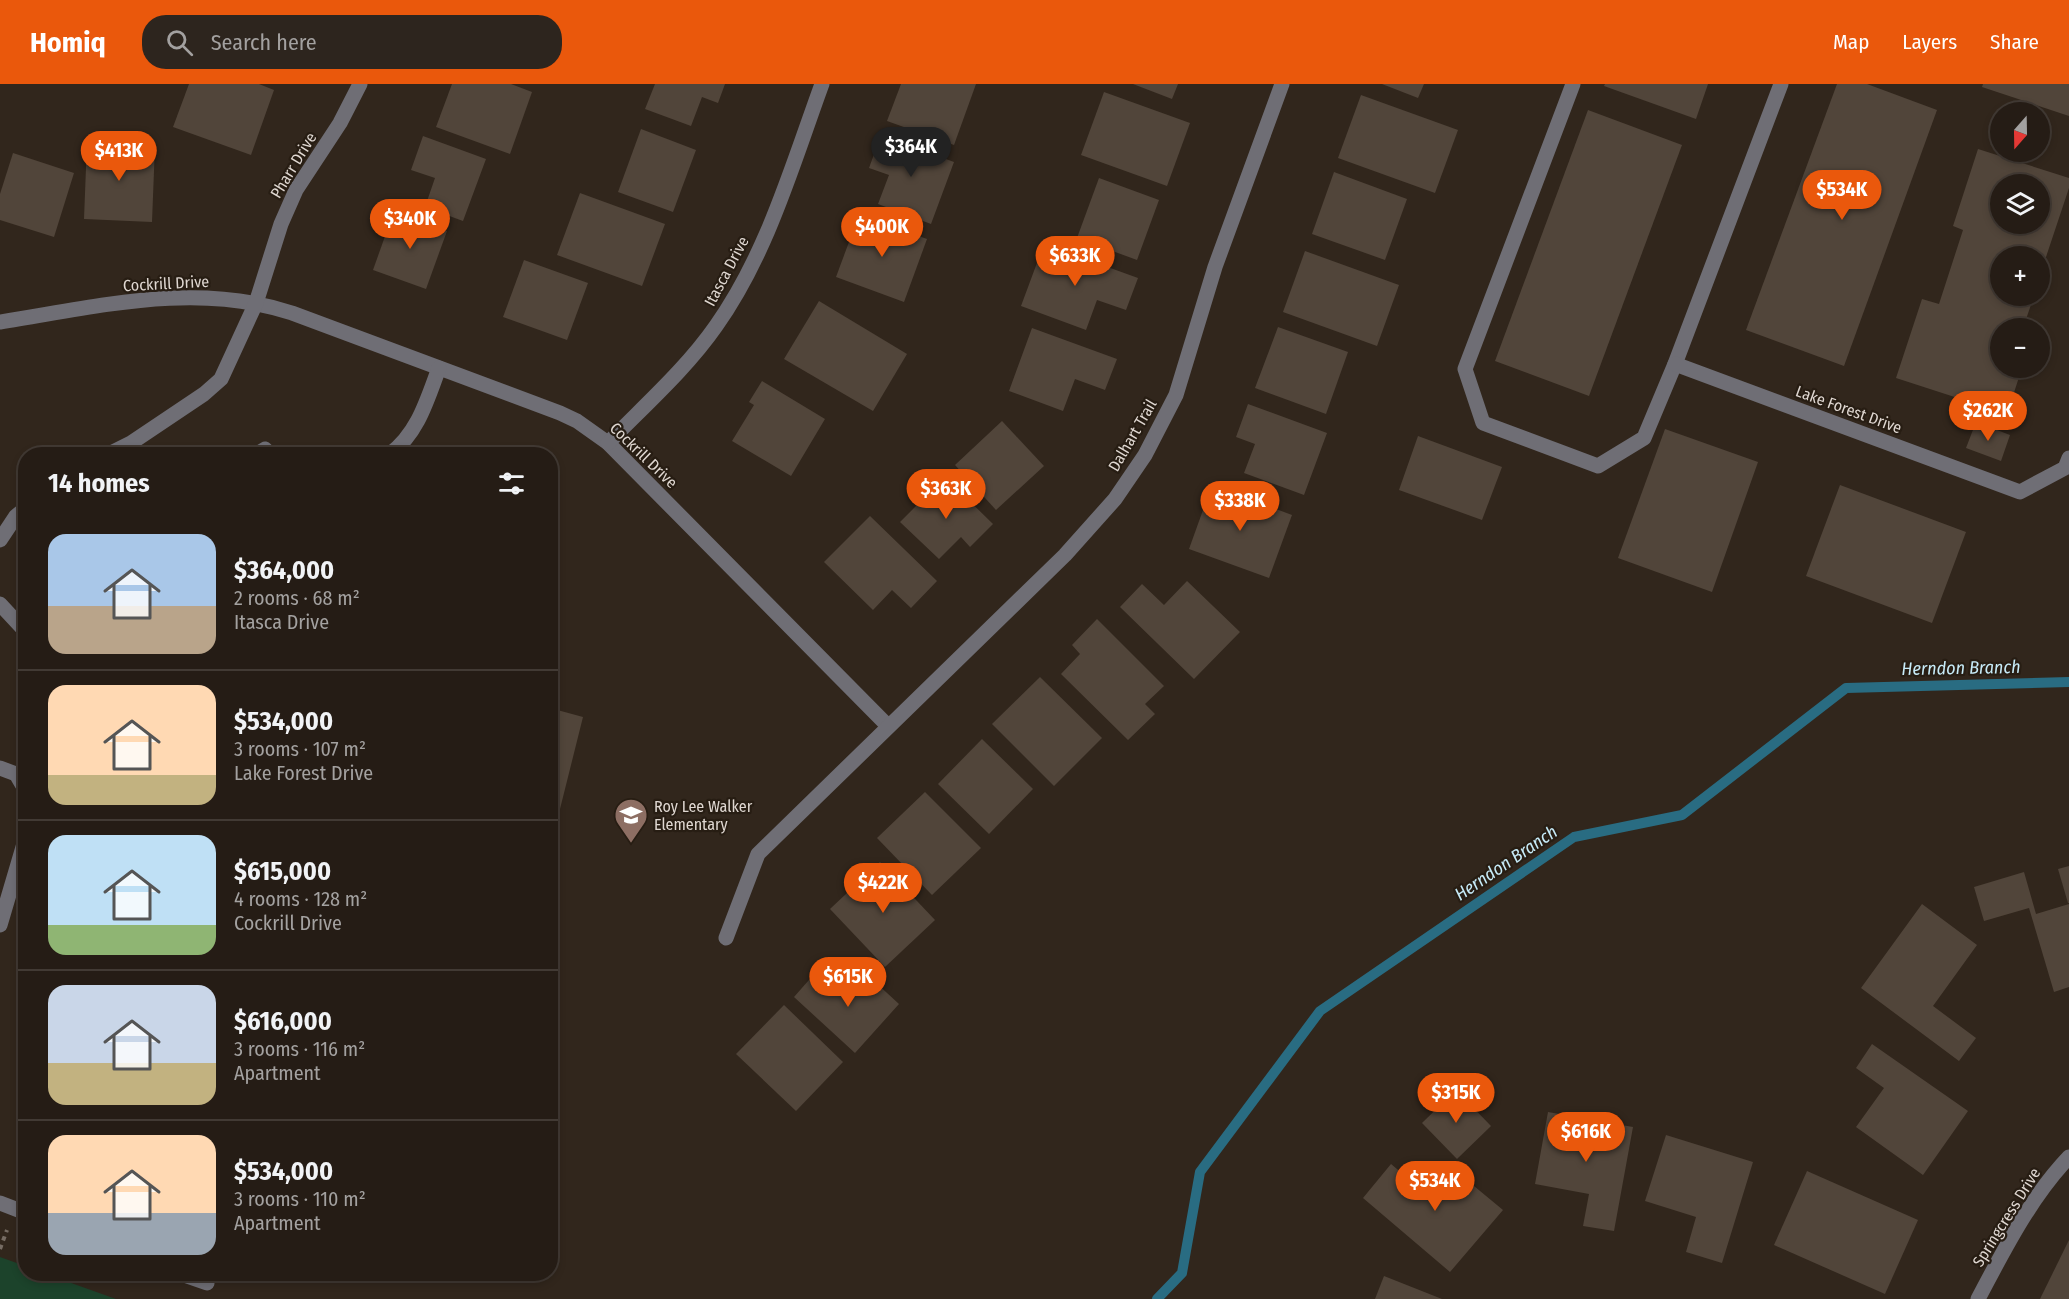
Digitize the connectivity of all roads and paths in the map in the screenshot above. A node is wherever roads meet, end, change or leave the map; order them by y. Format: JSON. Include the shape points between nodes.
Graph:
{"nodes":[{"id":1,"x":360,"y":84,"type":"edge"},
{"id":2,"x":822,"y":84,"type":"edge"},
{"id":3,"x":1282,"y":84,"type":"edge"},
{"id":4,"x":1573,"y":84,"type":"edge"},
{"id":5,"x":1781,"y":84,"type":"edge"},
{"id":6,"x":256,"y":303,"type":"junction"},
{"id":7,"x":0,"y":322,"type":"edge"},
{"id":8,"x":1675,"y":364,"type":"junction"},
{"id":9,"x":439,"y":368,"type":"junction"},
{"id":10,"x":608,"y":443,"type":"junction"},
{"id":11,"x":123,"y":447,"type":"edge"},
{"id":12,"x":397,"y":447,"type":"edge"},
{"id":13,"x":2069,"y":459,"type":"edge"},
{"id":14,"x":18,"y":514,"type":"edge"},
{"id":15,"x":0,"y":540,"type":"edge"},
{"id":16,"x":0,"y":604,"type":"edge"},
{"id":17,"x":18,"y":623,"type":"edge"},
{"id":18,"x":888,"y":726,"type":"junction"},
{"id":19,"x":0,"y":768,"type":"edge"},
{"id":20,"x":18,"y":777,"type":"edge"},
{"id":21,"x":18,"y":864,"type":"edge"},
{"id":22,"x":0,"y":925,"type":"edge"},
{"id":23,"x":726,"y":939,"type":"dead end"},
{"id":24,"x":2069,"y":1157,"type":"edge"},
{"id":25,"x":0,"y":1203,"type":"edge"},
{"id":26,"x":18,"y":1210,"type":"edge"},
{"id":27,"x":199,"y":1281,"type":"edge"},
{"id":28,"x":207,"y":1284,"type":"dead end"},
{"id":29,"x":1978,"y":1299,"type":"edge"}],
"edges":[{"from":1,"to":6,"type":"street","name":"Pharr Drive","via":[[340,123],[296,190]]},
{"from":2,"to":10,"type":"street","name":"Itasca Drive","via":[[767,231],[729,307],[698,349]]},
{"from":3,"to":18,"type":"street","name":"Dalhart Trail","via":[[1215,267],[1176,395],[1145,455],[1083,535]]},
{"from":4,"to":8,"type":"street","via":[[1465,369],[1483,423],[1598,466],[1644,438]]},
{"from":5,"to":8,"type":"street"},
{"from":6,"to":7,"type":"street","name":"Cockrill Drive","via":[[171,297]]},
{"from":6,"to":9,"type":"street","name":"Cockrill Drive"},
{"from":6,"to":11,"type":"street","name":"Pharr Drive","via":[[221,379]]},
{"from":8,"to":13,"type":"street","name":"Lake Forest Drive","via":[[2020,492],[2065,468]]},
{"from":9,"to":10,"type":"street","name":"Cockrill Drive","via":[[560,413]]},
{"from":9,"to":12,"type":"street","via":[[411,434]]},
{"from":10,"to":18,"type":"street","name":"Cockrill Drive"},
{"from":14,"to":15,"type":"street"},
{"from":16,"to":17,"type":"street"},
{"from":18,"to":23,"type":"street","via":[[758,854]]},
{"from":19,"to":20,"type":"street"},
{"from":21,"to":22,"type":"street"},
{"from":24,"to":29,"type":"street","name":"Springcress Drive","via":[[2028,1210]]},
{"from":25,"to":26,"type":"street"},
{"from":27,"to":28,"type":"street"}]}
